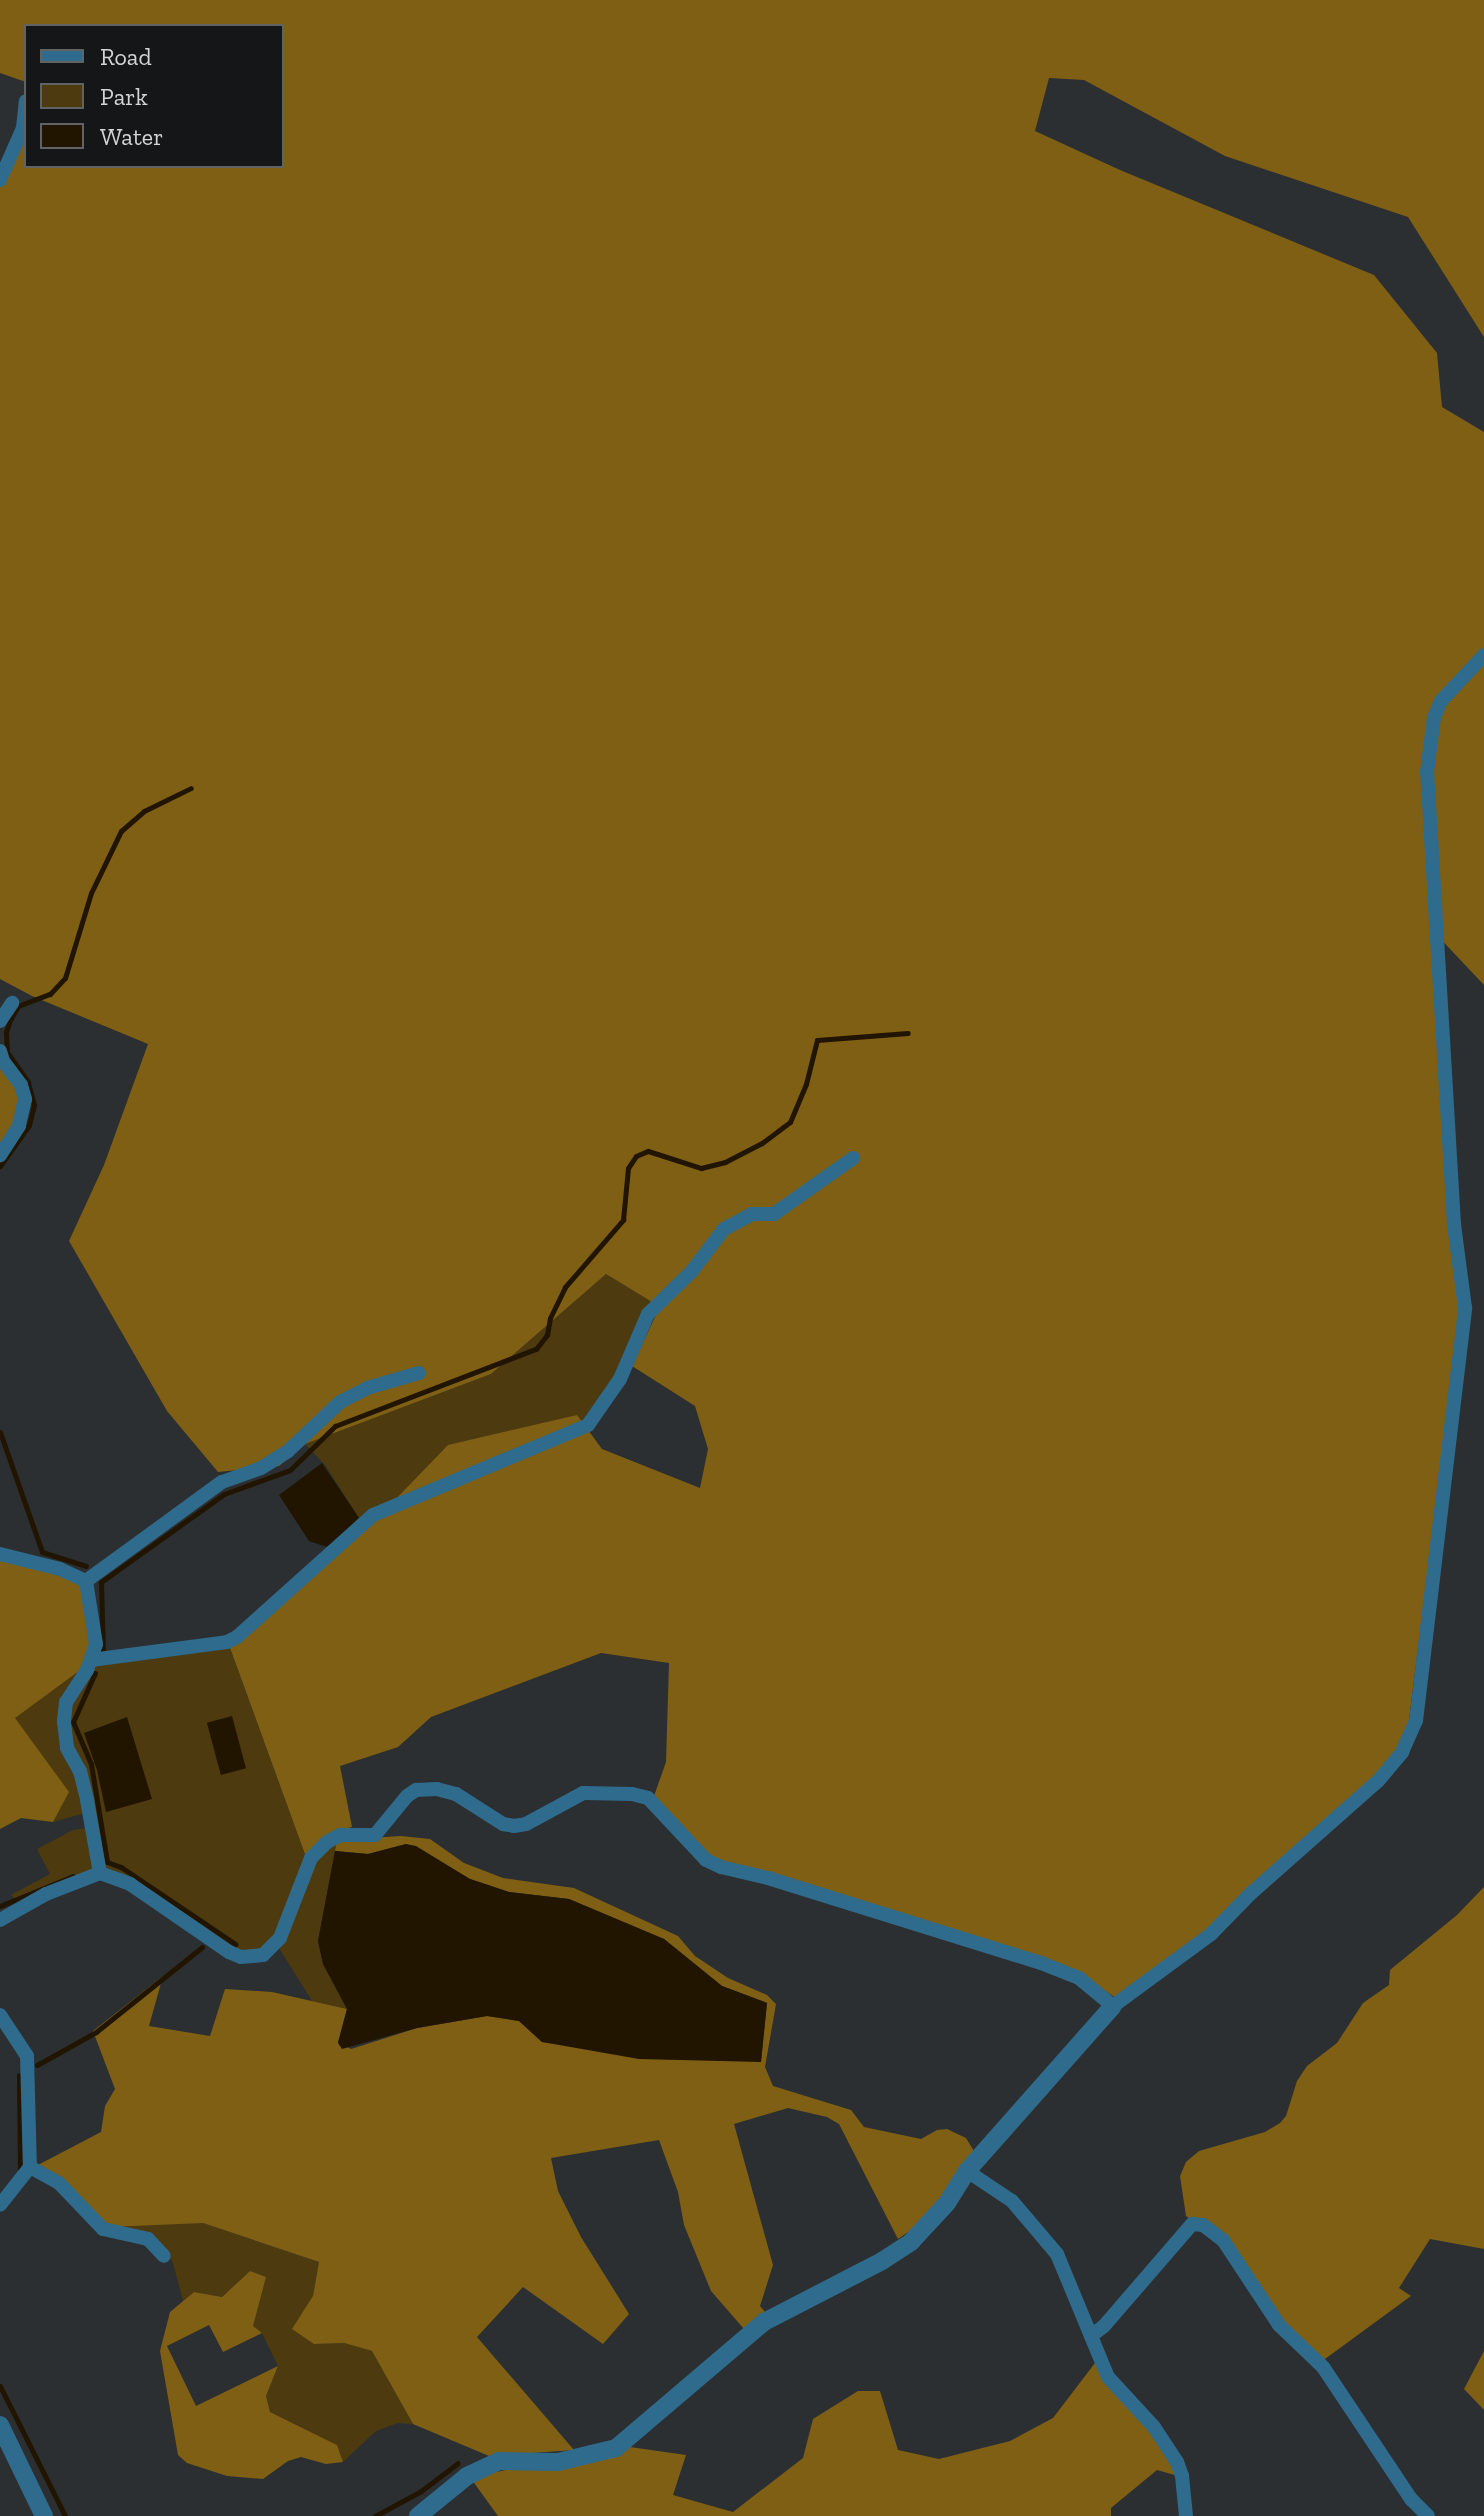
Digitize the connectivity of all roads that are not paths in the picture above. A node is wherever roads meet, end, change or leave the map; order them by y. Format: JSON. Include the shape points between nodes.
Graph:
{"nodes":[{"id":1,"x":24,"y":119,"type":"edge"},
{"id":2,"x":0,"y":180,"type":"edge"},
{"id":3,"x":1484,"y":655,"type":"edge"},
{"id":4,"x":12,"y":1003,"type":"dead end"},
{"id":5,"x":0,"y":1021,"type":"edge"},
{"id":6,"x":0,"y":1051,"type":"edge"},
{"id":7,"x":0,"y":1155,"type":"edge"},
{"id":8,"x":853,"y":1158,"type":"dead end"},
{"id":9,"x":419,"y":1373,"type":"dead end"},
{"id":10,"x":0,"y":1554,"type":"edge"},
{"id":11,"x":86,"y":1581,"type":"junction"},
{"id":12,"x":91,"y":1660,"type":"junction"},
{"id":13,"x":100,"y":1873,"type":"junction"},
{"id":14,"x":0,"y":1920,"type":"edge"},
{"id":15,"x":1113,"y":2006,"type":"junction"},
{"id":16,"x":0,"y":2015,"type":"edge"},
{"id":17,"x":30,"y":2167,"type":"junction"},
{"id":18,"x":967,"y":2171,"type":"junction"},
{"id":19,"x":0,"y":2205,"type":"edge"},
{"id":20,"x":164,"y":2256,"type":"dead end"},
{"id":21,"x":1091,"y":2336,"type":"junction"},
{"id":22,"x":0,"y":2425,"type":"edge"},
{"id":23,"x":44,"y":2516,"type":"edge"},
{"id":24,"x":418,"y":2516,"type":"edge"},
{"id":25,"x":1186,"y":2516,"type":"edge"},
{"id":26,"x":1428,"y":2516,"type":"edge"}],
"edges":[{"from":1,"to":2,"type":"street"},
{"from":3,"to":15,"type":"street","via":[[1441,701],[1427,772],[1454,1224],[1465,1308],[1413,1730],[1378,1781],[1211,1934]]},
{"from":4,"to":5,"type":"street"},
{"from":6,"to":7,"type":"street","via":[[25,1099],[19,1126]]},
{"from":8,"to":12,"type":"street","via":[[774,1214],[752,1214],[724,1229],[692,1271],[648,1314],[620,1379],[588,1425],[373,1515],[227,1642]]},
{"from":9,"to":11,"type":"street","via":[[340,1402],[288,1451],[222,1482]]},
{"from":10,"to":11,"type":"street"},
{"from":11,"to":12,"type":"street","via":[[96,1644]]},
{"from":12,"to":13,"type":"street","via":[[66,1702],[64,1722],[67,1748],[87,1800]]},
{"from":13,"to":14,"type":"street"},
{"from":13,"to":15,"type":"street","via":[[130,1884],[229,1952],[253,1957],[263,1955],[280,1938],[311,1858],[340,1835],[375,1835],[416,1790],[456,1794],[514,1826],[583,1793],[632,1794],[648,1798],[706,1860],[721,1867],[1041,1963],[1079,1978]]},
{"from":15,"to":18,"type":"street"},
{"from":16,"to":17,"type":"street","via":[[27,2056]]},
{"from":17,"to":19,"type":"street"},
{"from":17,"to":20,"type":"street","via":[[59,2183],[103,2229],[148,2239]]},
{"from":18,"to":21,"type":"street","via":[[1012,2201],[1057,2254]]},
{"from":18,"to":24,"type":"street","via":[[947,2203],[911,2242],[764,2322],[616,2448],[558,2462],[499,2461],[467,2476]]},
{"from":21,"to":25,"type":"street","via":[[1108,2377],[1154,2427],[1177,2462]]},
{"from":21,"to":26,"type":"street","via":[[1192,2224],[1203,2225],[1223,2240],[1279,2325],[1323,2367],[1411,2499]]},
{"from":22,"to":23,"type":"street"}]}
